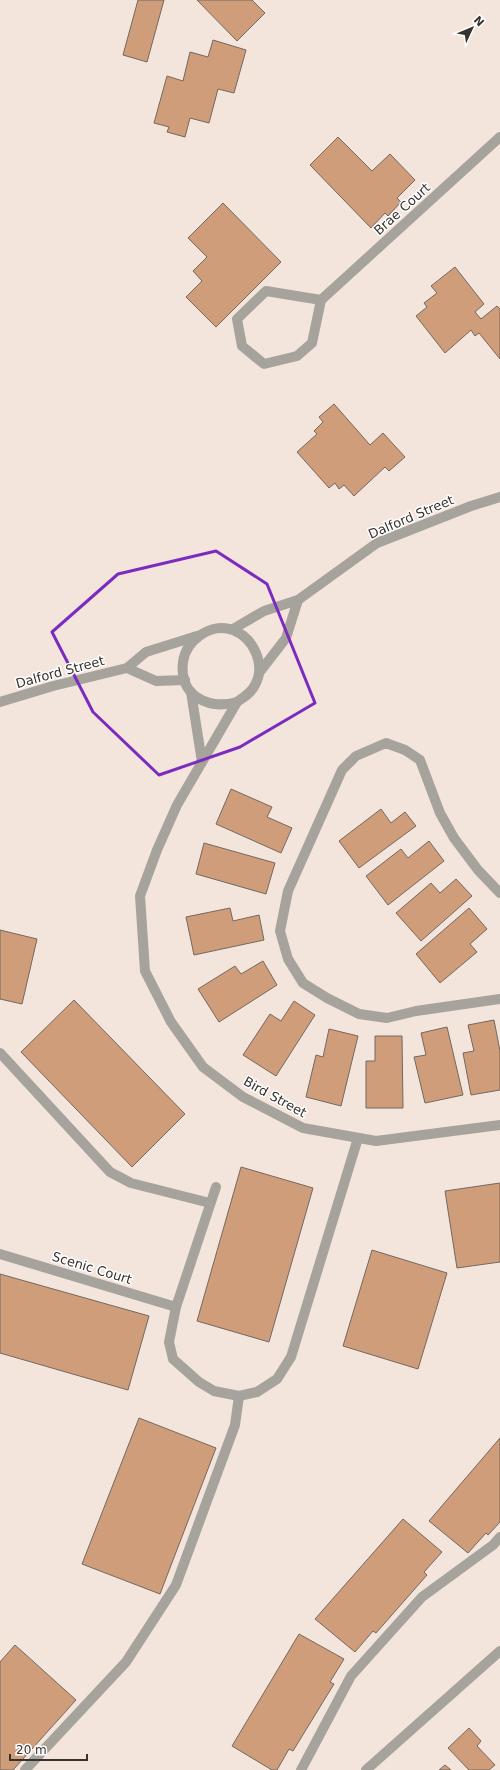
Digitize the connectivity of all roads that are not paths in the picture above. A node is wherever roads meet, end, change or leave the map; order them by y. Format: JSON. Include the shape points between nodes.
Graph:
{"nodes":[{"id":1,"x":500,"y":137,"type":"edge"},
{"id":2,"x":321,"y":300,"type":"junction"},
{"id":3,"x":500,"y":497,"type":"edge"},
{"id":4,"x":298,"y":600,"type":"junction"},
{"id":5,"x":233,"y":630,"type":"junction"},
{"id":6,"x":199,"y":635,"type":"junction"},
{"id":7,"x":127,"y":668,"type":"junction"},
{"id":8,"x":259,"y":673,"type":"junction"},
{"id":9,"x":185,"y":680,"type":"junction"},
{"id":10,"x":191,"y":692,"type":"junction"},
{"id":11,"x":0,"y":702,"type":"edge"},
{"id":12,"x":237,"y":702,"type":"junction"},
{"id":13,"x":202,"y":762,"type":"junction"},
{"id":14,"x":500,"y":893,"type":"edge"},
{"id":15,"x":500,"y":999,"type":"edge"},
{"id":16,"x":0,"y":1053,"type":"edge"},
{"id":17,"x":500,"y":1125,"type":"edge"},
{"id":18,"x":358,"y":1138,"type":"junction"},
{"id":19,"x":216,"y":1187,"type":"dead end"},
{"id":20,"x":210,"y":1203,"type":"junction"},
{"id":21,"x":0,"y":1254,"type":"edge"},
{"id":22,"x":176,"y":1307,"type":"junction"},
{"id":23,"x":240,"y":1396,"type":"junction"},
{"id":24,"x":500,"y":1537,"type":"edge"},
{"id":25,"x":500,"y":1651,"type":"edge"},
{"id":26,"x":25,"y":1770,"type":"edge"},
{"id":27,"x":301,"y":1770,"type":"edge"},
{"id":28,"x":366,"y":1770,"type":"edge"}],
"edges":[{"from":1,"to":2,"type":"street","name":"Brae Court"},
{"from":2,"to":2,"type":"street","via":[[312,343],[297,356],[264,364],[242,346],[237,319],[266,291]]},
{"from":3,"to":4,"type":"street","name":"Dalford Street","via":[[377,543]]},
{"from":4,"to":5,"type":"street","name":"Dalford Street","via":[[264,611]]},
{"from":4,"to":8,"type":"street","via":[[286,638]]},
{"from":5,"to":6,"type":"street","via":[[210,630]]},
{"from":5,"to":8,"type":"street","via":[[246,638],[254,648],[259,660]]},
{"from":6,"to":7,"type":"street","name":"Dalford Street","via":[[146,652]]},
{"from":6,"to":9,"type":"street","via":[[184,655],[182,668]]},
{"from":7,"to":9,"type":"street","via":[[156,681]]},
{"from":7,"to":11,"type":"street","name":"Dalford Street"},
{"from":8,"to":12,"type":"street","via":[[248,695]]},
{"from":9,"to":10,"type":"street"},
{"from":10,"to":12,"type":"street","via":[[212,705]]},
{"from":10,"to":13,"type":"street"},
{"from":12,"to":13,"type":"street"},
{"from":13,"to":18,"type":"street","name":"Bird Street","via":[[177,805],[140,896],[145,971],[171,1022],[203,1066],[243,1097],[303,1128]]},
{"from":14,"to":15,"type":"street","via":[[478,870],[454,838],[440,813],[420,760],[405,750],[386,743],[356,756],[342,770],[288,891],[280,931],[288,959],[303,983],[359,1014],[387,1018],[416,1011]]},
{"from":16,"to":20,"type":"street","via":[[110,1172],[131,1183]]},
{"from":17,"to":18,"type":"street","name":"Bird Street","via":[[376,1141]]},
{"from":18,"to":23,"type":"street","via":[[291,1357],[277,1379],[257,1392]]},
{"from":19,"to":20,"type":"street"},
{"from":20,"to":22,"type":"street"},
{"from":21,"to":22,"type":"street","name":"Scenic Court"},
{"from":22,"to":23,"type":"street","via":[[169,1342],[173,1359],[199,1382],[214,1391]]},
{"from":23,"to":26,"type":"street","via":[[235,1425],[176,1585],[126,1662]]},
{"from":24,"to":27,"type":"street","via":[[493,1545],[422,1597],[351,1676]]},
{"from":25,"to":28,"type":"street"}]}
